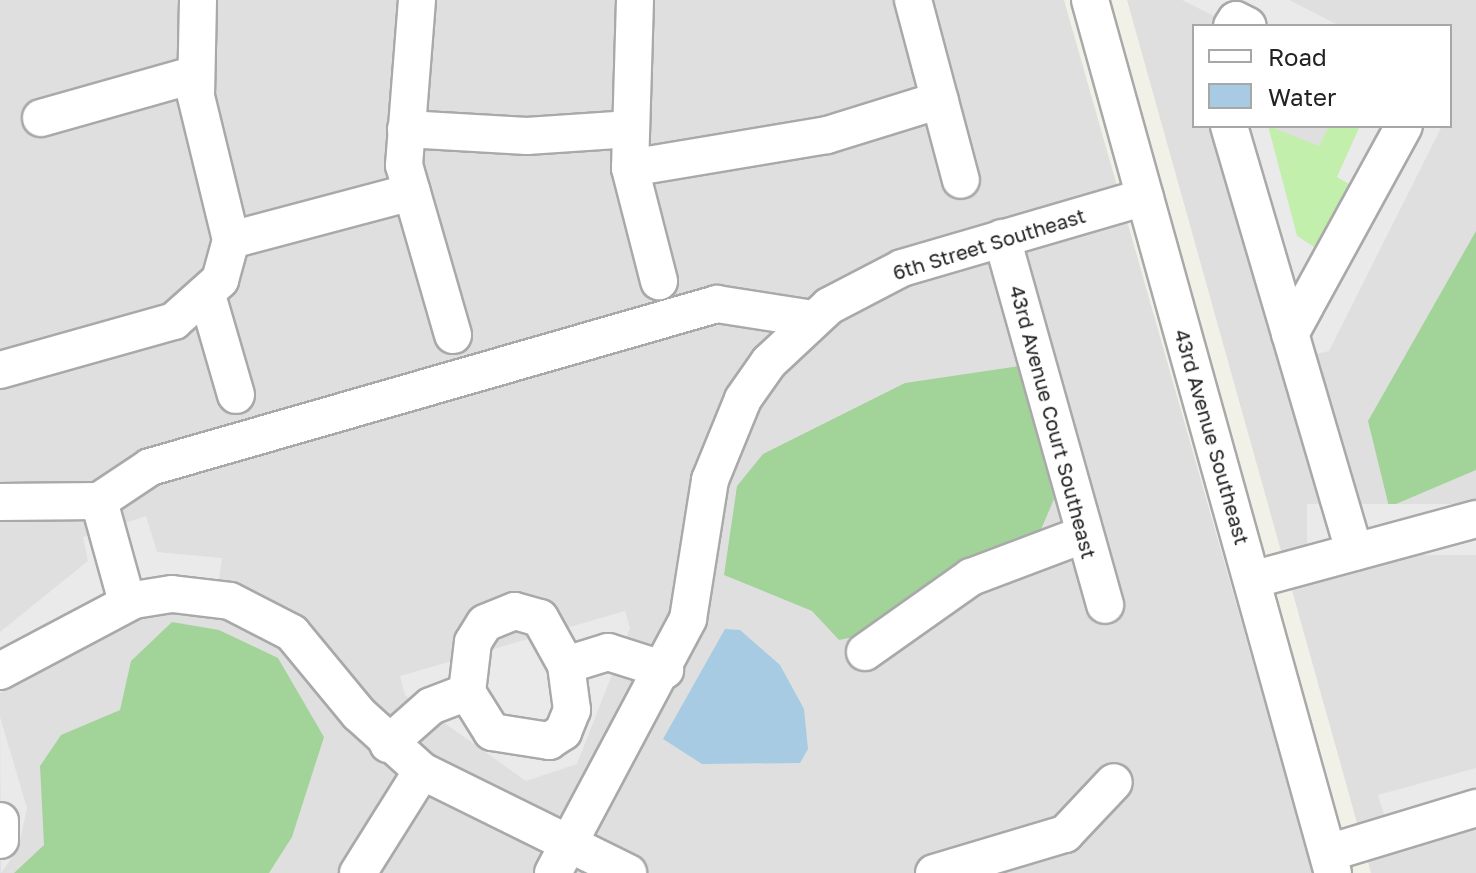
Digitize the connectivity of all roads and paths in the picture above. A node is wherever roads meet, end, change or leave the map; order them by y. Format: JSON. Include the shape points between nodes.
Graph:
{"nodes":[{"id":1,"x":198,"y":0,"type":"edge"},
{"id":2,"x":417,"y":0,"type":"edge"},
{"id":3,"x":635,"y":0,"type":"edge"},
{"id":4,"x":913,"y":0,"type":"edge"},
{"id":5,"x":1090,"y":0,"type":"edge"},
{"id":6,"x":193,"y":75,"type":"junction"},
{"id":7,"x":940,"y":100,"type":"junction"},
{"id":8,"x":41,"y":118,"type":"dead end"},
{"id":9,"x":1230,"y":128,"type":"edge"},
{"id":10,"x":1403,"y":128,"type":"edge"},
{"id":11,"x":406,"y":129,"type":"junction"},
{"id":12,"x":631,"y":129,"type":"junction"},
{"id":13,"x":630,"y":168,"type":"junction"},
{"id":14,"x":961,"y":180,"type":"dead end"},
{"id":15,"x":412,"y":192,"type":"junction"},
{"id":16,"x":1145,"y":197,"type":"junction"},
{"id":17,"x":1002,"y":238,"type":"junction"},
{"id":18,"x":231,"y":240,"type":"junction"},
{"id":19,"x":659,"y":281,"type":"dead end"},
{"id":20,"x":207,"y":295,"type":"junction"},
{"id":21,"x":813,"y":319,"type":"junction"},
{"id":22,"x":1290,"y":334,"type":"junction"},
{"id":23,"x":453,"y":335,"type":"dead end"},
{"id":24,"x":0,"y":370,"type":"edge"},
{"id":25,"x":236,"y":395,"type":"dead end"},
{"id":26,"x":99,"y":501,"type":"junction"},
{"id":27,"x":0,"y":502,"type":"edge"},
{"id":28,"x":1476,"y":519,"type":"edge"},
{"id":29,"x":1082,"y":535,"type":"junction"},
{"id":30,"x":1354,"y":552,"type":"junction"},
{"id":31,"x":1252,"y":580,"type":"junction"},
{"id":32,"x":127,"y":602,"type":"junction"},
{"id":33,"x":1105,"y":605,"type":"dead end"},
{"id":34,"x":865,"y":652,"type":"dead end"},
{"id":35,"x":566,"y":665,"type":"junction"},
{"id":36,"x":665,"y":670,"type":"junction"},
{"id":37,"x":0,"y":671,"type":"edge"},
{"id":38,"x":467,"y":692,"type":"junction"},
{"id":39,"x":388,"y":744,"type":"junction"},
{"id":40,"x":422,"y":771,"type":"junction"},
{"id":41,"x":1114,"y":782,"type":"dead end"},
{"id":42,"x":1476,"y":808,"type":"edge"},
{"id":43,"x":0,"y":821,"type":"edge"},
{"id":44,"x":0,"y":840,"type":"edge"},
{"id":45,"x":560,"y":860,"type":"edge"},
{"id":46,"x":1331,"y":863,"type":"edge"},
{"id":47,"x":358,"y":873,"type":"edge"},
{"id":48,"x":628,"y":873,"type":"edge"},
{"id":49,"x":934,"y":873,"type":"edge"}],
"edges":[{"from":1,"to":6,"type":"street"},
{"from":2,"to":11,"type":"street"},
{"from":3,"to":12,"type":"street"},
{"from":4,"to":7,"type":"street"},
{"from":5,"to":16,"type":"street","name":"43rd Avenue Southeast"},
{"from":6,"to":8,"type":"street"},
{"from":6,"to":18,"type":"street"},
{"from":7,"to":13,"type":"street","via":[[827,135]]},
{"from":7,"to":14,"type":"street"},
{"from":9,"to":22,"type":"street"},
{"from":10,"to":22,"type":"street"},
{"from":11,"to":12,"type":"street","via":[[527,136]]},
{"from":11,"to":15,"type":"street"},
{"from":12,"to":13,"type":"street"},
{"from":13,"to":19,"type":"street"},
{"from":15,"to":18,"type":"street"},
{"from":15,"to":23,"type":"street"},
{"from":16,"to":17,"type":"street","name":"6th Street Southeast"},
{"from":16,"to":31,"type":"street","name":"43rd Avenue Southeast"},
{"from":17,"to":21,"type":"street","name":"6th Street Southeast","via":[[902,268]]},
{"from":17,"to":29,"type":"street","name":"43rd Avenue Court Southeast"},
{"from":18,"to":20,"type":"street","via":[[220,280]]},
{"from":20,"to":24,"type":"street","via":[[174,321]]},
{"from":20,"to":25,"type":"street"},
{"from":21,"to":26,"type":"street","via":[[717,304],[150,467]]},
{"from":21,"to":36,"type":"street","name":"6th Street Southeast","via":[[769,362],[723,440],[688,619]]},
{"from":22,"to":30,"type":"street"},
{"from":26,"to":27,"type":"street"},
{"from":26,"to":32,"type":"street"},
{"from":28,"to":30,"type":"street"},
{"from":29,"to":33,"type":"street","name":"43rd Avenue Court Southeast"},
{"from":29,"to":34,"type":"street","via":[[971,577]]},
{"from":30,"to":31,"type":"street"},
{"from":31,"to":46,"type":"street","name":"43rd Avenue Southeast"},
{"from":32,"to":37,"type":"street"},
{"from":32,"to":39,"type":"street","via":[[198,595],[262,614],[315,655]]},
{"from":35,"to":36,"type":"street","via":[[608,652]]},
{"from":35,"to":38,"type":"street","via":[[540,618],[515,611],[485,623],[473,642]]},
{"from":35,"to":38,"type":"street","via":[[572,710],[563,732],[549,741],[492,732]]},
{"from":36,"to":45,"type":"street","name":"6th Street Southeast"},
{"from":38,"to":39,"type":"street","via":[[431,706]]},
{"from":39,"to":40,"type":"street"},
{"from":40,"to":45,"type":"street"},
{"from":40,"to":47,"type":"street"},
{"from":41,"to":49,"type":"street","via":[[1065,834]]},
{"from":42,"to":46,"type":"street"},
{"from":43,"to":44,"type":"street"},
{"from":45,"to":48,"type":"street"}]}
